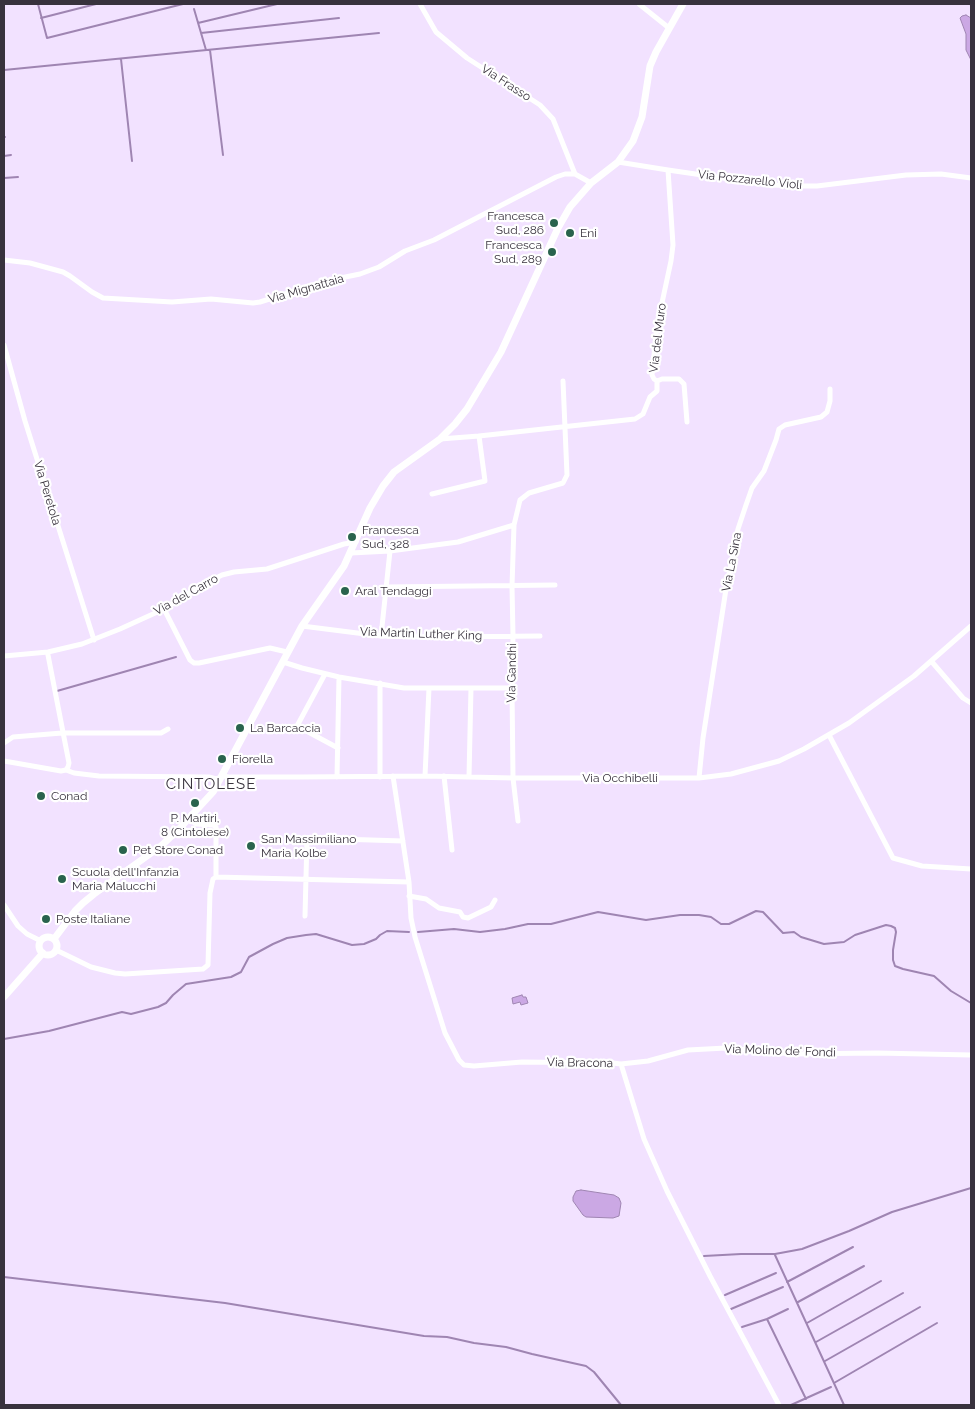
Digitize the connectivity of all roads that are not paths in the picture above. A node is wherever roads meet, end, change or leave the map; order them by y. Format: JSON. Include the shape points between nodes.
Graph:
{"nodes":[{"id":1,"x":420,"y":4,"type":"edge"},
{"id":2,"x":639,"y":4,"type":"edge"},
{"id":3,"x":683,"y":4,"type":"edge"},
{"id":4,"x":669,"y":28,"type":"junction"},
{"id":5,"x":618,"y":162,"type":"junction"},
{"id":6,"x":668,"y":170,"type":"junction"},
{"id":7,"x":575,"y":174,"type":"junction"},
{"id":8,"x":971,"y":178,"type":"edge"},
{"id":9,"x":592,"y":183,"type":"junction"},
{"id":10,"x":4,"y":260,"type":"edge"},
{"id":11,"x":4,"y":345,"type":"edge"},
{"id":12,"x":563,"y":381,"type":"dead end"},
{"id":13,"x":657,"y":381,"type":"junction"},
{"id":14,"x":830,"y":389,"type":"dead end"},
{"id":15,"x":687,"y":422,"type":"dead end"},
{"id":16,"x":565,"y":427,"type":"junction"},
{"id":17,"x":479,"y":436,"type":"junction"},
{"id":18,"x":440,"y":439,"type":"junction"},
{"id":19,"x":432,"y":494,"type":"dead end"},
{"id":20,"x":514,"y":525,"type":"junction"},
{"id":21,"x":356,"y":542,"type":"junction"},
{"id":22,"x":390,"y":551,"type":"junction"},
{"id":23,"x":351,"y":553,"type":"junction"},
{"id":24,"x":555,"y":585,"type":"dead end"},
{"id":25,"x":512,"y":586,"type":"junction"},
{"id":26,"x":386,"y":587,"type":"junction"},
{"id":27,"x":164,"y":609,"type":"junction"},
{"id":28,"x":302,"y":626,"type":"junction"},
{"id":29,"x":971,"y":626,"type":"edge"},
{"id":30,"x":381,"y":636,"type":"junction"},
{"id":31,"x":513,"y":636,"type":"junction"},
{"id":32,"x":540,"y":636,"type":"dead end"},
{"id":33,"x":94,"y":640,"type":"junction"},
{"id":34,"x":48,"y":652,"type":"junction"},
{"id":35,"x":287,"y":652,"type":"junction"},
{"id":36,"x":4,"y":656,"type":"edge"},
{"id":37,"x":282,"y":662,"type":"junction"},
{"id":38,"x":932,"y":662,"type":"junction"},
{"id":39,"x":325,"y":674,"type":"junction"},
{"id":40,"x":339,"y":677,"type":"junction"},
{"id":41,"x":380,"y":683,"type":"junction"},
{"id":42,"x":429,"y":688,"type":"junction"},
{"id":43,"x":471,"y":688,"type":"junction"},
{"id":44,"x":512,"y":688,"type":"junction"},
{"id":45,"x":971,"y":703,"type":"edge"},
{"id":46,"x":168,"y":729,"type":"dead end"},
{"id":47,"x":62,"y":733,"type":"junction"},
{"id":48,"x":829,"y":735,"type":"junction"},
{"id":49,"x":4,"y":743,"type":"edge"},
{"id":50,"x":338,"y":748,"type":"junction"},
{"id":51,"x":4,"y":761,"type":"edge"},
{"id":52,"x":66,"y":770,"type":"junction"},
{"id":53,"x":392,"y":776,"type":"junction"},
{"id":54,"x":425,"y":776,"type":"junction"},
{"id":55,"x":444,"y":776,"type":"junction"},
{"id":56,"x":337,"y":777,"type":"junction"},
{"id":57,"x":380,"y":777,"type":"junction"},
{"id":58,"x":469,"y":777,"type":"junction"},
{"id":59,"x":221,"y":778,"type":"junction"},
{"id":60,"x":513,"y":778,"type":"junction"},
{"id":61,"x":699,"y":778,"type":"junction"},
{"id":62,"x":189,"y":819,"type":"junction"},
{"id":63,"x":518,"y":822,"type":"dead end"},
{"id":64,"x":402,"y":841,"type":"junction"},
{"id":65,"x":452,"y":850,"type":"dead end"},
{"id":66,"x":971,"y":869,"type":"edge"},
{"id":67,"x":216,"y":877,"type":"junction"},
{"id":68,"x":306,"y":880,"type":"junction"},
{"id":69,"x":409,"y":882,"type":"junction"},
{"id":70,"x":409,"y":896,"type":"junction"},
{"id":71,"x":495,"y":900,"type":"dead end"},
{"id":72,"x":4,"y":905,"type":"edge"},
{"id":73,"x":304,"y":916,"type":"dead end"},
{"id":74,"x":54,"y":939,"type":"junction"},
{"id":75,"x":41,"y":941,"type":"junction"},
{"id":76,"x":56,"y":950,"type":"junction"},
{"id":77,"x":43,"y":953,"type":"junction"},
{"id":78,"x":4,"y":997,"type":"edge"},
{"id":79,"x":971,"y":1055,"type":"edge"},
{"id":80,"x":621,"y":1064,"type":"junction"},
{"id":81,"x":779,"y":1405,"type":"edge"}],
"edges":[{"from":1,"to":7,"type":"street","name":"Via Frasso","via":[[436,32],[467,58],[540,105],[552,119]]},
{"from":2,"to":4,"type":"street"},
{"from":3,"to":4,"type":"street"},
{"from":4,"to":5,"type":"street","via":[[650,66],[638,132]]},
{"from":5,"to":6,"type":"street","name":"Via Pozzarello Violi"},
{"from":5,"to":9,"type":"street"},
{"from":6,"to":8,"type":"street","name":"Via Pozzarello Violi","via":[[803,186],[906,174]]},
{"from":6,"to":13,"type":"street","name":"Via del Muro","via":[[673,245],[657,326],[652,375]]},
{"from":7,"to":9,"type":"street"},
{"from":7,"to":10,"type":"street","name":"Via Mignattaia","via":[[556,177],[434,240],[405,251],[379,268],[260,302],[103,298],[63,272]]},
{"from":9,"to":18,"type":"street","via":[[570,207],[559,226],[501,352],[466,409]]},
{"from":11,"to":33,"type":"street","name":"Via Peretola"},
{"from":12,"to":16,"type":"street"},
{"from":13,"to":15,"type":"street","via":[[679,379],[684,384]]},
{"from":13,"to":16,"type":"street","name":"Via del Muro","via":[[657,391],[650,397],[643,414],[635,419]]},
{"from":14,"to":61,"type":"street","name":"Via La Sina","via":[[827,412],[821,417],[779,429],[764,471],[752,488],[746,505],[726,588]]},
{"from":16,"to":17,"type":"street","name":"Via del Muro"},
{"from":16,"to":20,"type":"street","name":"Via Gandhi","via":[[568,475],[563,483],[520,500]]},
{"from":17,"to":18,"type":"street","name":"Via del Muro"},
{"from":17,"to":19,"type":"street","via":[[485,481]]},
{"from":18,"to":21,"type":"street","via":[[394,472],[382,486]]},
{"from":20,"to":22,"type":"street","via":[[458,542]]},
{"from":20,"to":25,"type":"street","name":"Via Gandhi"},
{"from":21,"to":23,"type":"street"},
{"from":21,"to":27,"type":"street","name":"Via del Carro","via":[[268,570],[222,575]]},
{"from":22,"to":23,"type":"street"},
{"from":22,"to":26,"type":"street"},
{"from":23,"to":28,"type":"street"},
{"from":24,"to":25,"type":"street"},
{"from":25,"to":26,"type":"street"},
{"from":25,"to":31,"type":"street","name":"Via Gandhi"},
{"from":26,"to":30,"type":"street"},
{"from":27,"to":33,"type":"street","name":"Via del Carro"},
{"from":27,"to":35,"type":"street","via":[[194,663],[270,648]]},
{"from":28,"to":30,"type":"street","name":"Via Martin Luther King"},
{"from":28,"to":35,"type":"street"},
{"from":29,"to":38,"type":"street","name":"Via Occhibelli"},
{"from":30,"to":31,"type":"street","name":"Via Martin Luther King"},
{"from":31,"to":32,"type":"street","name":"Via Martin Luther King"},
{"from":31,"to":44,"type":"street","name":"Via Gandhi"},
{"from":33,"to":34,"type":"street","name":"Via del Carro"},
{"from":34,"to":36,"type":"street","name":"Via del Carro"},
{"from":34,"to":47,"type":"street"},
{"from":35,"to":37,"type":"street"},
{"from":37,"to":39,"type":"street"},
{"from":37,"to":59,"type":"street"},
{"from":38,"to":45,"type":"street"},
{"from":38,"to":48,"type":"street","name":"Via Occhibelli"},
{"from":39,"to":40,"type":"street"},
{"from":39,"to":50,"type":"street","via":[[297,726]]},
{"from":40,"to":41,"type":"street"},
{"from":40,"to":50,"type":"street"},
{"from":41,"to":42,"type":"street","via":[[404,688]]},
{"from":41,"to":57,"type":"street"},
{"from":42,"to":43,"type":"street"},
{"from":42,"to":54,"type":"street"},
{"from":43,"to":44,"type":"street"},
{"from":43,"to":58,"type":"street"},
{"from":44,"to":60,"type":"street","name":"Via Gandhi"},
{"from":46,"to":47,"type":"street","via":[[161,733]]},
{"from":47,"to":49,"type":"street","via":[[14,737]]},
{"from":47,"to":52,"type":"street","via":[[69,763]]},
{"from":48,"to":61,"type":"street","name":"Via Occhibelli","via":[[779,760],[731,774]]},
{"from":48,"to":66,"type":"street","via":[[893,858],[922,866]]},
{"from":50,"to":56,"type":"street"},
{"from":51,"to":52,"type":"street","name":"Via Occhibelli"},
{"from":52,"to":59,"type":"street","name":"Via Occhibelli","via":[[99,776]]},
{"from":53,"to":54,"type":"street","name":"Via Occhibelli"},
{"from":53,"to":57,"type":"street","name":"Via Occhibelli"},
{"from":53,"to":64,"type":"street","name":"Via Bracona"},
{"from":54,"to":55,"type":"street","name":"Via Occhibelli"},
{"from":55,"to":58,"type":"street","name":"Via Occhibelli"},
{"from":55,"to":65,"type":"street"},
{"from":56,"to":57,"type":"street","name":"Via Occhibelli"},
{"from":56,"to":59,"type":"street","name":"Via Occhibelli"},
{"from":58,"to":60,"type":"street","name":"Via Occhibelli"},
{"from":59,"to":62,"type":"street"},
{"from":60,"to":61,"type":"street","name":"Via Occhibelli"},
{"from":60,"to":63,"type":"street","name":"Via Gandhi"},
{"from":62,"to":67,"type":"street","via":[[196,824],[216,827]]},
{"from":62,"to":74,"type":"street","via":[[161,846],[83,903]]},
{"from":64,"to":68,"type":"street","via":[[307,838]]},
{"from":64,"to":69,"type":"street","name":"Via Bracona"},
{"from":67,"to":68,"type":"street"},
{"from":67,"to":76,"type":"street","via":[[210,893],[208,964],[203,969],[115,973],[92,967]]},
{"from":68,"to":69,"type":"street"},
{"from":68,"to":73,"type":"street"},
{"from":69,"to":70,"type":"street","name":"Via Bracona"},
{"from":70,"to":71,"type":"street","via":[[426,899],[439,908],[460,912],[468,918],[491,907]]},
{"from":70,"to":80,"type":"street","name":"Via Bracona","via":[[414,936],[442,1024],[453,1050],[464,1065],[522,1062]]},
{"from":72,"to":75,"type":"street","via":[[18,926]]},
{"from":74,"to":75,"type":"street","via":[[48,937]]},
{"from":74,"to":76,"type":"street"},
{"from":75,"to":77,"type":"street","via":[[39,946]]},
{"from":76,"to":77,"type":"street","via":[[50,954]]},
{"from":77,"to":78,"type":"street"},
{"from":79,"to":80,"type":"street","name":"Via Molino de' Fondi","via":[[793,1054],[726,1048],[688,1050],[648,1061]]},
{"from":80,"to":81,"type":"street","name":"Via Bracona","via":[[644,1139],[663,1182]]}]}
